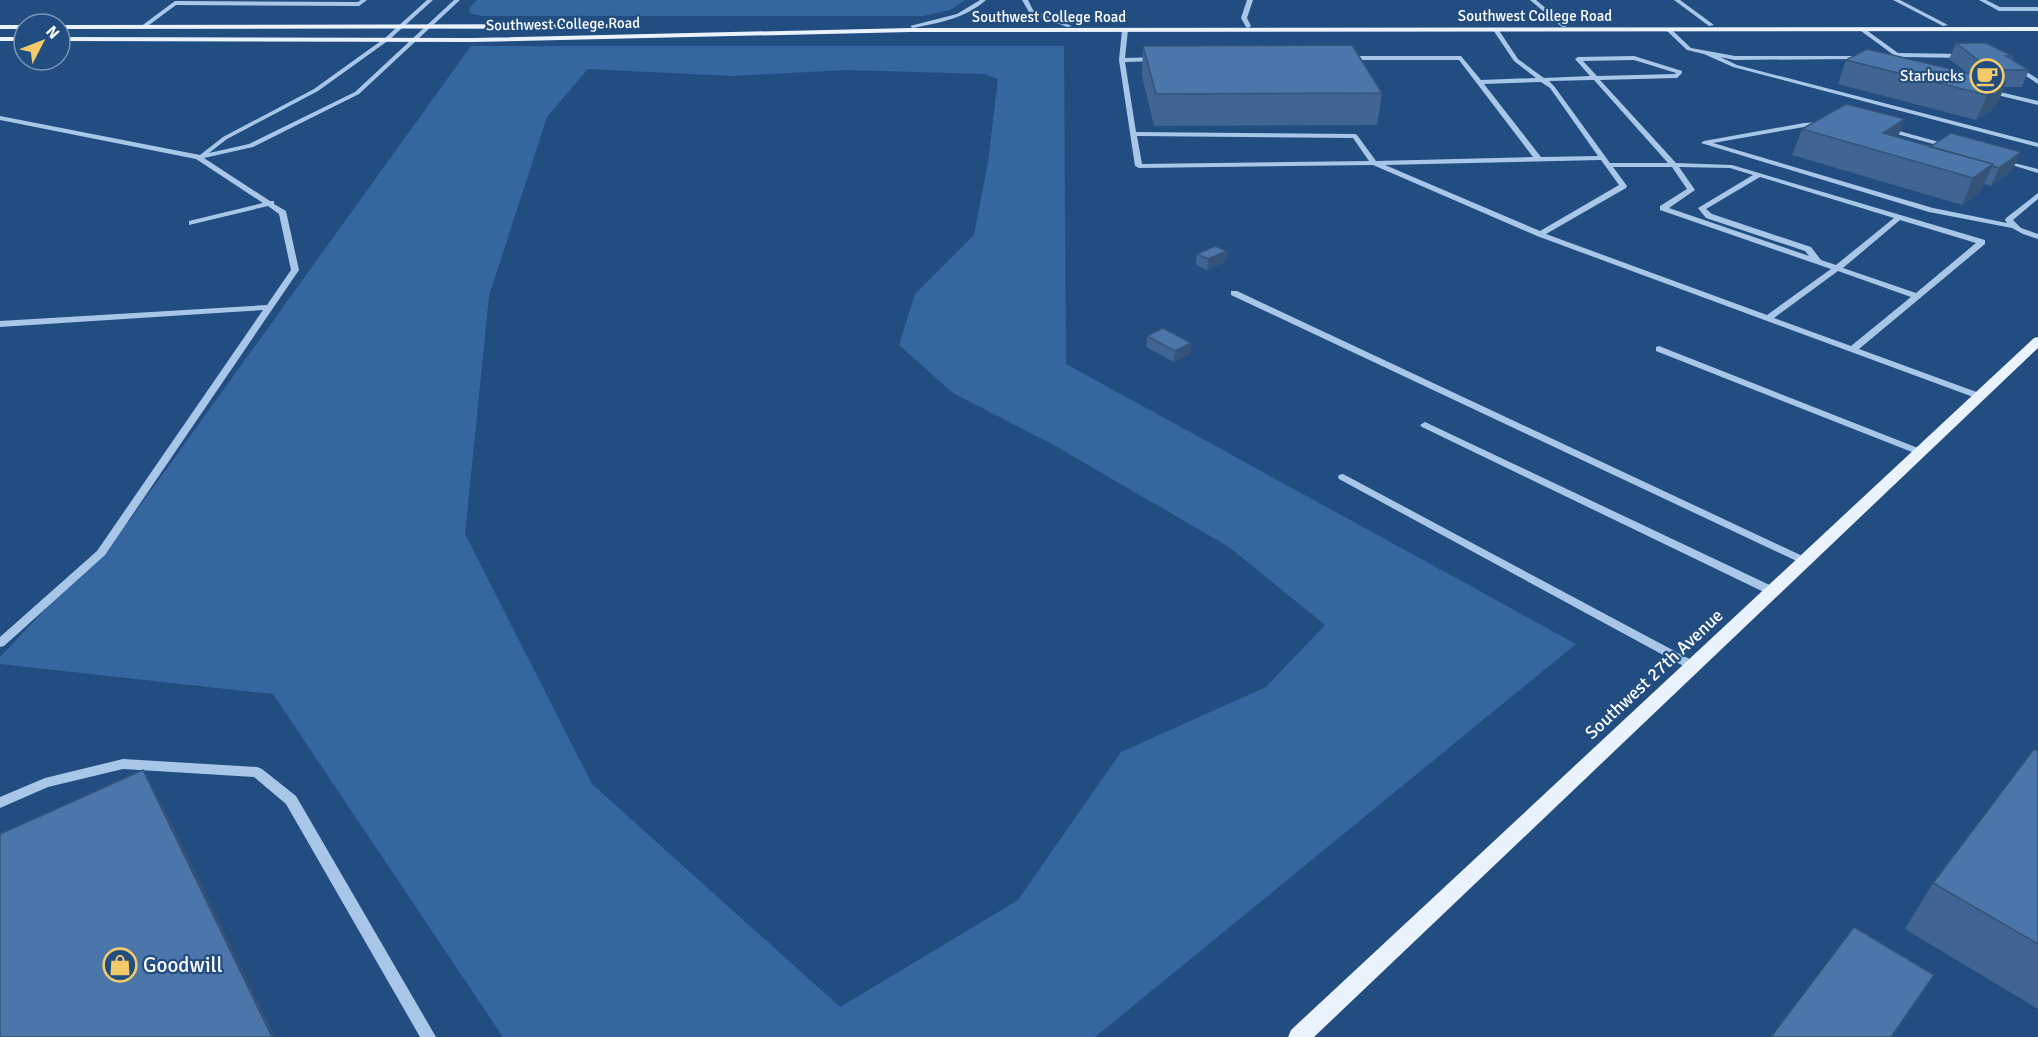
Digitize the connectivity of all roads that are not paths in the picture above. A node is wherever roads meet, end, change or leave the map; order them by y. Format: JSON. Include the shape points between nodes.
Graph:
{"nodes":[{"id":1,"x":364,"y":0,"type":"edge"},
{"id":2,"x":430,"y":0,"type":"edge"},
{"id":3,"x":457,"y":0,"type":"edge"},
{"id":4,"x":983,"y":0,"type":"edge"},
{"id":5,"x":1025,"y":0,"type":"edge"},
{"id":6,"x":1250,"y":0,"type":"edge"},
{"id":7,"x":1533,"y":0,"type":"edge"},
{"id":8,"x":1677,"y":0,"type":"edge"},
{"id":9,"x":1896,"y":0,"type":"edge"},
{"id":10,"x":1982,"y":0,"type":"edge"},
{"id":11,"x":178,"y":1,"type":"edge"},
{"id":12,"x":2038,"y":9,"type":"edge"},
{"id":13,"x":1711,"y":25,"type":"junction"},
{"id":14,"x":1945,"y":25,"type":"junction"},
{"id":15,"x":400,"y":26,"type":"junction"},
{"id":16,"x":429,"y":26,"type":"junction"},
{"id":17,"x":639,"y":26,"type":"dead end"},
{"id":18,"x":651,"y":26,"type":"dead end"},
{"id":19,"x":914,"y":26,"type":"junction"},
{"id":20,"x":1069,"y":26,"type":"junction"},
{"id":21,"x":1248,"y":26,"type":"junction"},
{"id":22,"x":1564,"y":26,"type":"junction"},
{"id":23,"x":72,"y":27,"type":"edge"},
{"id":24,"x":143,"y":27,"type":"junction"},
{"id":25,"x":2038,"y":28,"type":"edge"},
{"id":26,"x":1125,"y":30,"type":"junction"},
{"id":27,"x":1496,"y":30,"type":"junction"},
{"id":28,"x":1669,"y":30,"type":"junction"},
{"id":29,"x":1863,"y":30,"type":"junction"},
{"id":30,"x":72,"y":39,"type":"edge"},
{"id":31,"x":387,"y":39,"type":"junction"},
{"id":32,"x":415,"y":39,"type":"junction"},
{"id":33,"x":1705,"y":52,"type":"junction"},
{"id":34,"x":1897,"y":55,"type":"junction"},
{"id":35,"x":1977,"y":56,"type":"edge"},
{"id":36,"x":1853,"y":57,"type":"edge"},
{"id":37,"x":1332,"y":58,"type":"edge"},
{"id":38,"x":1169,"y":59,"type":"edge"},
{"id":39,"x":1122,"y":60,"type":"junction"},
{"id":40,"x":2009,"y":63,"type":"edge"},
{"id":41,"x":1912,"y":66,"type":"edge"},
{"id":42,"x":1596,"y":77,"type":"junction"},
{"id":43,"x":1542,"y":80,"type":"junction"},
{"id":44,"x":1479,"y":82,"type":"junction"},
{"id":45,"x":2038,"y":82,"type":"edge"},
{"id":46,"x":1983,"y":90,"type":"edge"},
{"id":47,"x":2038,"y":103,"type":"edge"},
{"id":48,"x":0,"y":118,"type":"edge"},
{"id":49,"x":1835,"y":124,"type":"edge"},
{"id":50,"x":1883,"y":129,"type":"edge"},
{"id":51,"x":1133,"y":134,"type":"junction"},
{"id":52,"x":2038,"y":145,"type":"edge"},
{"id":53,"x":1959,"y":149,"type":"edge"},
{"id":54,"x":198,"y":157,"type":"junction"},
{"id":55,"x":1603,"y":158,"type":"junction"},
{"id":56,"x":1993,"y":159,"type":"edge"},
{"id":57,"x":1539,"y":160,"type":"junction"},
{"id":58,"x":1374,"y":163,"type":"junction"},
{"id":59,"x":1608,"y":165,"type":"junction"},
{"id":60,"x":1674,"y":165,"type":"junction"},
{"id":61,"x":2038,"y":171,"type":"edge"},
{"id":62,"x":1759,"y":175,"type":"junction"},
{"id":63,"x":2038,"y":195,"type":"edge"},
{"id":64,"x":271,"y":203,"type":"junction"},
{"id":65,"x":1899,"y":217,"type":"junction"},
{"id":66,"x":192,"y":222,"type":"dead end"},
{"id":67,"x":2013,"y":226,"type":"junction"},
{"id":68,"x":1540,"y":234,"type":"junction"},
{"id":69,"x":2038,"y":237,"type":"edge"},
{"id":70,"x":1819,"y":263,"type":"junction"},
{"id":71,"x":1836,"y":269,"type":"junction"},
{"id":72,"x":1234,"y":293,"type":"dead end"},
{"id":73,"x":1917,"y":296,"type":"junction"},
{"id":74,"x":269,"y":307,"type":"junction"},
{"id":75,"x":1768,"y":318,"type":"junction"},
{"id":76,"x":0,"y":324,"type":"edge"},
{"id":77,"x":2037,"y":342,"type":"edge"},
{"id":78,"x":1659,"y":349,"type":"dead end"},
{"id":79,"x":1853,"y":349,"type":"junction"},
{"id":80,"x":1980,"y":396,"type":"junction"},
{"id":81,"x":1425,"y":425,"type":"dead end"},
{"id":82,"x":1920,"y":452,"type":"junction"},
{"id":83,"x":1343,"y":477,"type":"dead end"},
{"id":84,"x":1805,"y":561,"type":"junction"},
{"id":85,"x":1772,"y":591,"type":"junction"},
{"id":86,"x":0,"y":643,"type":"edge"},
{"id":87,"x":1693,"y":666,"type":"junction"},
{"id":88,"x":0,"y":803,"type":"edge"},
{"id":89,"x":428,"y":1037,"type":"edge"},
{"id":90,"x":1299,"y":1037,"type":"edge"}],
"edges":[{"from":1,"to":11,"type":"street","via":[[359,4]]},
{"from":2,"to":15,"type":"street"},
{"from":3,"to":16,"type":"street"},
{"from":4,"to":19,"type":"street","via":[[963,14]]},
{"from":5,"to":20,"type":"street","via":[[1031,10]]},
{"from":6,"to":21,"type":"street","via":[[1244,18]]},
{"from":7,"to":22,"type":"street"},
{"from":8,"to":13,"type":"street"},
{"from":9,"to":14,"type":"street"},
{"from":10,"to":12,"type":"street","via":[[1999,9]]},
{"from":11,"to":24,"type":"street"},
{"from":13,"to":14,"type":"main road","name":"Southwest College Road"},
{"from":13,"to":22,"type":"main road","name":"Southwest College Road"},
{"from":14,"to":25,"type":"main road","name":"Southwest College Road"},
{"from":15,"to":16,"type":"main road","name":"Southwest College Road"},
{"from":15,"to":24,"type":"main road","name":"Southwest College Road"},
{"from":15,"to":31,"type":"street"},
{"from":16,"to":17,"type":"main road","name":"Southwest College Road"},
{"from":16,"to":32,"type":"street"},
{"from":18,"to":19,"type":"main road","name":"Southwest College Road"},
{"from":19,"to":20,"type":"main road","name":"Southwest College Road"},
{"from":20,"to":21,"type":"main road","name":"Southwest College Road"},
{"from":21,"to":22,"type":"main road","name":"Southwest College Road"},
{"from":23,"to":24,"type":"main road","name":"Southwest College Road"},
{"from":25,"to":29,"type":"main road","name":"Southwest College Road"},
{"from":26,"to":27,"type":"main road","name":"Southwest College Road"},
{"from":26,"to":32,"type":"main road","name":"Southwest College Road"},
{"from":26,"to":39,"type":"street"},
{"from":27,"to":28,"type":"main road","name":"Southwest College Road"},
{"from":27,"to":43,"type":"street","via":[[1516,60]]},
{"from":28,"to":29,"type":"main road","name":"Southwest College Road"},
{"from":28,"to":33,"type":"street","via":[[1689,49]]},
{"from":29,"to":34,"type":"street"},
{"from":30,"to":31,"type":"main road","name":"Southwest College Road"},
{"from":31,"to":32,"type":"main road","name":"Southwest College Road"},
{"from":31,"to":54,"type":"street","via":[[316,90],[225,138]]},
{"from":32,"to":54,"type":"street","via":[[357,93],[251,146]]},
{"from":33,"to":36,"type":"street","via":[[1735,58]]},
{"from":33,"to":52,"type":"street","via":[[1736,66]]},
{"from":34,"to":35,"type":"street"},
{"from":34,"to":41,"type":"street"},
{"from":37,"to":44,"type":"street","via":[[1461,58]]},
{"from":38,"to":39,"type":"street"},
{"from":39,"to":51,"type":"street"},
{"from":40,"to":45,"type":"street"},
{"from":42,"to":42,"type":"street","via":[[1677,76],[1680,72],[1634,58],[1578,59]]},
{"from":42,"to":43,"type":"street"},
{"from":42,"to":60,"type":"street"},
{"from":43,"to":44,"type":"street"},
{"from":43,"to":55,"type":"street","via":[[1552,87]]},
{"from":44,"to":57,"type":"street"},
{"from":46,"to":47,"type":"street"},
{"from":48,"to":54,"type":"street"},
{"from":49,"to":67,"type":"street","via":[[1804,125],[1704,143],[1932,210]]},
{"from":50,"to":53,"type":"street"},
{"from":51,"to":58,"type":"street","via":[[1355,136]]},
{"from":51,"to":58,"type":"street","via":[[1139,166]]},
{"from":54,"to":64,"type":"street"},
{"from":55,"to":57,"type":"street"},
{"from":55,"to":59,"type":"street"},
{"from":56,"to":61,"type":"street"},
{"from":57,"to":58,"type":"street"},
{"from":58,"to":68,"type":"street"},
{"from":59,"to":60,"type":"street"},
{"from":59,"to":68,"type":"street","via":[[1623,186]]},
{"from":60,"to":62,"type":"street","via":[[1730,166]]},
{"from":60,"to":70,"type":"street","via":[[1691,190],[1663,208]]},
{"from":62,"to":65,"type":"street"},
{"from":62,"to":70,"type":"street","via":[[1702,208],[1709,216],[1808,249]]},
{"from":63,"to":67,"type":"street","via":[[2009,220]]},
{"from":64,"to":66,"type":"street"},
{"from":64,"to":74,"type":"street","via":[[283,213],[295,270]]},
{"from":65,"to":71,"type":"street"},
{"from":65,"to":73,"type":"street","via":[[1982,242]]},
{"from":67,"to":69,"type":"street"},
{"from":68,"to":75,"type":"street"},
{"from":70,"to":71,"type":"street"},
{"from":71,"to":73,"type":"street"},
{"from":71,"to":75,"type":"street"},
{"from":72,"to":84,"type":"street"},
{"from":73,"to":79,"type":"street"},
{"from":74,"to":76,"type":"street"},
{"from":74,"to":86,"type":"street","via":[[101,553]]},
{"from":75,"to":79,"type":"street"},
{"from":77,"to":80,"type":"main road","name":"Southwest 27th Avenue"},
{"from":78,"to":82,"type":"street"},
{"from":79,"to":80,"type":"street"},
{"from":80,"to":82,"type":"main road","name":"Southwest 27th Avenue"},
{"from":81,"to":85,"type":"street"},
{"from":82,"to":84,"type":"main road","name":"Southwest 27th Avenue"},
{"from":83,"to":87,"type":"street"},
{"from":84,"to":85,"type":"main road","name":"Southwest 27th Avenue"},
{"from":85,"to":87,"type":"main road","name":"Southwest 27th Avenue"},
{"from":87,"to":90,"type":"main road","name":"Southwest 27th Avenue"},
{"from":88,"to":89,"type":"street","via":[[45,783],[123,764],[257,772],[291,800]]}]}
